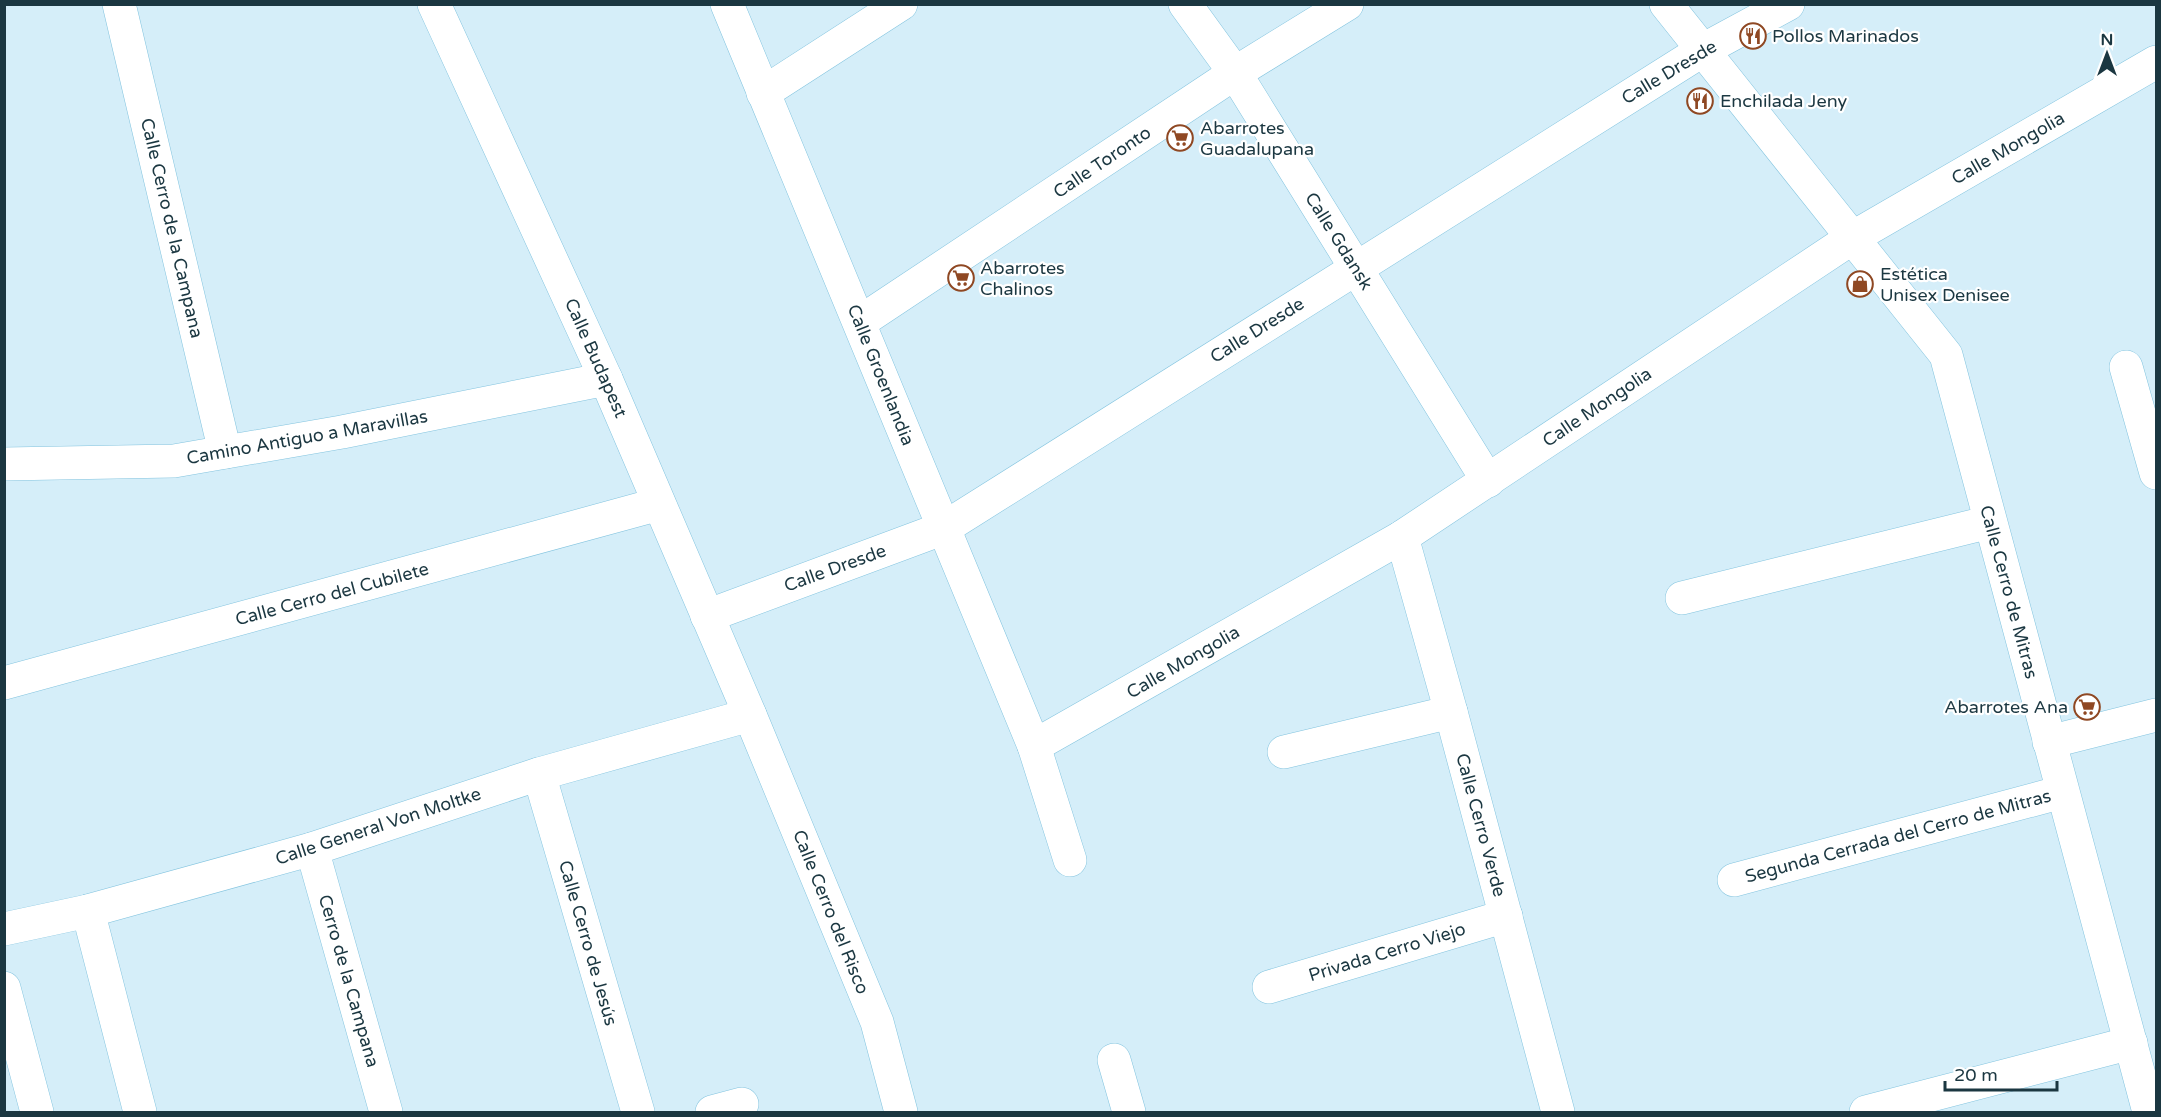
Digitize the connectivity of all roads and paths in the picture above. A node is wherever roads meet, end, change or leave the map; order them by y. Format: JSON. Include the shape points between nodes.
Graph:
{"nodes":[{"id":1,"x":119,"y":4,"type":"edge"},
{"id":2,"x":434,"y":4,"type":"edge"},
{"id":3,"x":727,"y":4,"type":"edge"},
{"id":4,"x":901,"y":4,"type":"edge"},
{"id":5,"x":1185,"y":4,"type":"edge"},
{"id":6,"x":1347,"y":4,"type":"edge"},
{"id":7,"x":1666,"y":4,"type":"edge"},
{"id":8,"x":1788,"y":4,"type":"edge"},
{"id":9,"x":1703,"y":50,"type":"junction"},
{"id":10,"x":2157,"y":62,"type":"edge"},
{"id":11,"x":1235,"y":73,"type":"junction"},
{"id":12,"x":764,"y":93,"type":"junction"},
{"id":13,"x":1852,"y":238,"type":"junction"},
{"id":14,"x":1356,"y":268,"type":"junction"},
{"id":15,"x":860,"y":322,"type":"junction"},
{"id":16,"x":2126,"y":367,"type":"dead end"},
{"id":17,"x":606,"y":379,"type":"junction"},
{"id":18,"x":225,"y":452,"type":"junction"},
{"id":19,"x":4,"y":464,"type":"edge"},
{"id":20,"x":2157,"y":473,"type":"edge"},
{"id":21,"x":1488,"y":481,"type":"junction"},
{"id":22,"x":659,"y":504,"type":"junction"},
{"id":23,"x":1990,"y":522,"type":"junction"},
{"id":24,"x":944,"y":528,"type":"junction"},
{"id":25,"x":1402,"y":537,"type":"junction"},
{"id":26,"x":1682,"y":598,"type":"dead end"},
{"id":27,"x":707,"y":616,"type":"junction"},
{"id":28,"x":4,"y":683,"type":"edge"},
{"id":29,"x":1451,"y":711,"type":"junction"},
{"id":30,"x":750,"y":715,"type":"junction"},
{"id":31,"x":2157,"y":715,"type":"edge"},
{"id":32,"x":2049,"y":742,"type":"junction"},
{"id":33,"x":1034,"y":746,"type":"junction"},
{"id":34,"x":1284,"y":752,"type":"dead end"},
{"id":35,"x":538,"y":774,"type":"junction"},
{"id":36,"x":2062,"y":792,"type":"junction"},
{"id":37,"x":312,"y":849,"type":"junction"},
{"id":38,"x":1070,"y":860,"type":"dead end"},
{"id":39,"x":1734,"y":880,"type":"dead end"},
{"id":40,"x":88,"y":911,"type":"junction"},
{"id":41,"x":1506,"y":916,"type":"junction"},
{"id":42,"x":4,"y":929,"type":"edge"},
{"id":43,"x":1269,"y":987,"type":"dead end"},
{"id":44,"x":4,"y":988,"type":"edge"},
{"id":45,"x":2131,"y":1043,"type":"junction"},
{"id":46,"x":1114,"y":1060,"type":"dead end"},
{"id":47,"x":37,"y":1113,"type":"edge"},
{"id":48,"x":140,"y":1113,"type":"edge"},
{"id":49,"x":386,"y":1113,"type":"edge"},
{"id":50,"x":638,"y":1113,"type":"edge"},
{"id":51,"x":901,"y":1113,"type":"edge"},
{"id":52,"x":1129,"y":1113,"type":"edge"},
{"id":53,"x":1558,"y":1113,"type":"edge"},
{"id":54,"x":1866,"y":1113,"type":"edge"},
{"id":55,"x":2149,"y":1113,"type":"edge"}],
"edges":[{"from":1,"to":18,"type":"street","name":"Calle Cerro de la Campana"},
{"from":2,"to":17,"type":"street","name":"Calle Budapest"},
{"from":3,"to":12,"type":"street","name":"Calle Groenlandia"},
{"from":4,"to":12,"type":"street"},
{"from":5,"to":11,"type":"street","name":"Calle Gdansk"},
{"from":6,"to":11,"type":"street","name":"Calle Toronto"},
{"from":7,"to":9,"type":"street","name":"Calle Cerro de Mitras"},
{"from":8,"to":9,"type":"street","name":"Calle Dresde"},
{"from":9,"to":13,"type":"street","name":"Calle Cerro de Mitras"},
{"from":9,"to":14,"type":"street","name":"Calle Dresde"},
{"from":10,"to":13,"type":"street","name":"Calle Mongolia"},
{"from":11,"to":14,"type":"street","name":"Calle Gdansk"},
{"from":11,"to":15,"type":"street","name":"Calle Toronto"},
{"from":12,"to":15,"type":"street","name":"Calle Groenlandia"},
{"from":13,"to":21,"type":"street","name":"Calle Mongolia"},
{"from":13,"to":23,"type":"street","name":"Calle Cerro de Mitras","via":[[1946,355]]},
{"from":14,"to":21,"type":"street","name":"Calle Gdansk"},
{"from":14,"to":24,"type":"street","name":"Calle Dresde"},
{"from":15,"to":24,"type":"street","name":"Calle Groenlandia"},
{"from":16,"to":20,"type":"street"},
{"from":17,"to":18,"type":"street","name":"Camino Antiguo a Maravillas"},
{"from":17,"to":22,"type":"street","name":"Calle Budapest"},
{"from":18,"to":19,"type":"street","name":"Camino Antiguo a Maravillas","via":[[174,461]]},
{"from":21,"to":25,"type":"street","name":"Calle Mongolia"},
{"from":22,"to":27,"type":"street","name":"Calle Budapest"},
{"from":22,"to":28,"type":"street","name":"Calle Cerro del Cubilete"},
{"from":23,"to":26,"type":"street"},
{"from":23,"to":32,"type":"street","name":"Calle Cerro de Mitras"},
{"from":24,"to":27,"type":"street","name":"Calle Dresde"},
{"from":24,"to":33,"type":"street","name":"Calle Groenlandia"},
{"from":25,"to":29,"type":"street","name":"Calle Cerro Verde"},
{"from":25,"to":33,"type":"street","name":"Calle Mongolia"},
{"from":27,"to":30,"type":"street","name":"Calle Budapest"},
{"from":29,"to":34,"type":"street"},
{"from":29,"to":41,"type":"street","name":"Calle Cerro Verde"},
{"from":30,"to":35,"type":"street","name":"Calle General Von Moltke"},
{"from":30,"to":51,"type":"street","name":"Calle Cerro del Risco","via":[[877,1022]]},
{"from":31,"to":32,"type":"street"},
{"from":32,"to":36,"type":"street","name":"Calle Cerro de Mitras"},
{"from":33,"to":38,"type":"street","name":"Calle Groenlandia"},
{"from":35,"to":37,"type":"street","name":"Calle General Von Moltke"},
{"from":35,"to":50,"type":"street","name":"Calle Cerro de Jesús"},
{"from":36,"to":39,"type":"street","name":"Segunda Cerrada del Cerro de Mitras"},
{"from":36,"to":45,"type":"street","name":"Calle Cerro de Mitras"},
{"from":37,"to":40,"type":"street","name":"Calle General Von Moltke"},
{"from":37,"to":49,"type":"street","name":"Cerro de la Campana"},
{"from":40,"to":42,"type":"street","name":"Calle General Von Moltke"},
{"from":40,"to":48,"type":"street"},
{"from":41,"to":43,"type":"street","name":"Privada Cerro Viejo"},
{"from":41,"to":53,"type":"street","name":"Calle Cerro Verde"},
{"from":44,"to":47,"type":"street"},
{"from":45,"to":54,"type":"street"},
{"from":45,"to":55,"type":"street","name":"Calle Cerro de Mitras"},
{"from":46,"to":52,"type":"street"}]}
